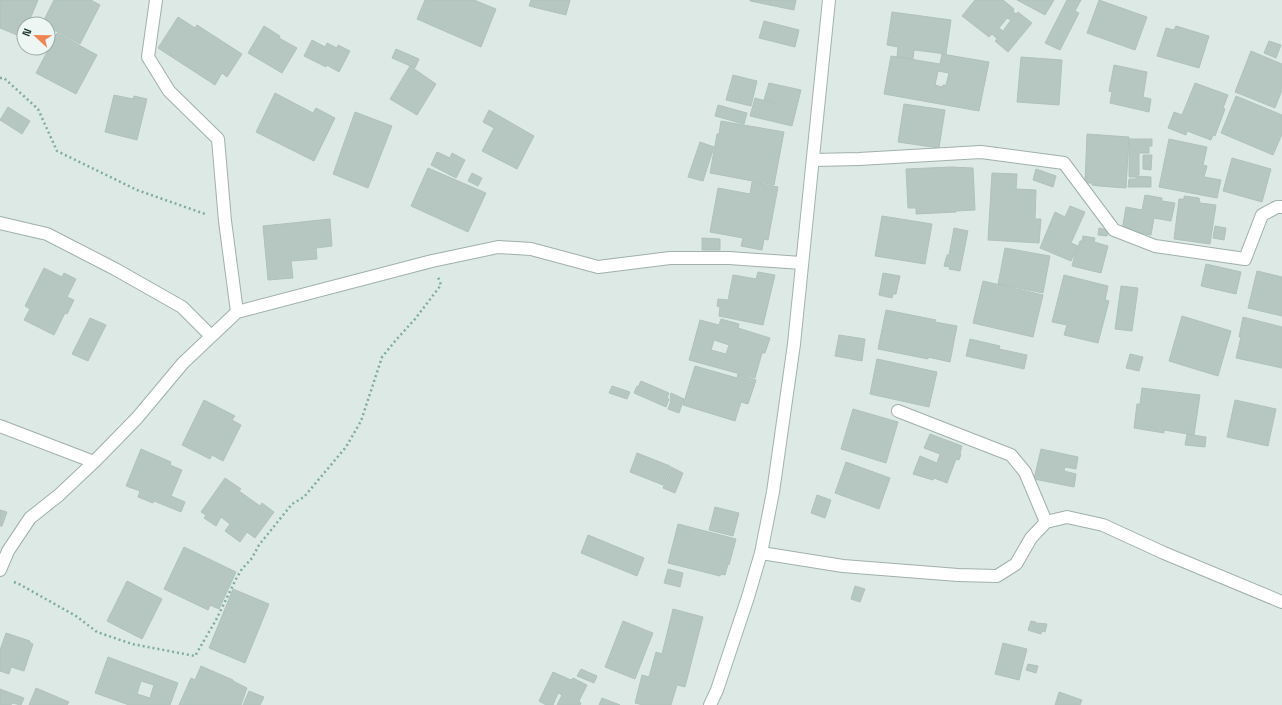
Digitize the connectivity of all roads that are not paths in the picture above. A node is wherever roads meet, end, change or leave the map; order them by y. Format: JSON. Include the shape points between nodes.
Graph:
{"nodes":[{"id":1,"x":156,"y":0,"type":"edge"},
{"id":2,"x":830,"y":0,"type":"edge"},
{"id":3,"x":812,"y":160,"type":"junction"},
{"id":4,"x":1282,"y":207,"type":"edge"},
{"id":5,"x":0,"y":223,"type":"edge"},
{"id":6,"x":802,"y":263,"type":"junction"},
{"id":7,"x":237,"y":312,"type":"junction"},
{"id":8,"x":211,"y":336,"type":"junction"},
{"id":9,"x":898,"y":411,"type":"dead end"},
{"id":10,"x":0,"y":426,"type":"edge"},
{"id":11,"x":94,"y":462,"type":"junction"},
{"id":12,"x":1046,"y":522,"type":"junction"},
{"id":13,"x":760,"y":553,"type":"junction"},
{"id":14,"x":0,"y":570,"type":"edge"},
{"id":15,"x":1282,"y":602,"type":"edge"},
{"id":16,"x":710,"y":705,"type":"edge"}],
"edges":[{"from":1,"to":7,"type":"street","via":[[148,57],[169,91],[218,139]]},
{"from":2,"to":3,"type":"street"},
{"from":3,"to":4,"type":"street","via":[[981,152],[1064,163],[1114,230],[1155,246],[1245,259],[1262,215]]},
{"from":3,"to":6,"type":"street"},
{"from":5,"to":8,"type":"street","via":[[47,234],[115,269],[182,307]]},
{"from":6,"to":7,"type":"street","via":[[729,258],[670,258],[598,267],[531,249],[498,246]]},
{"from":6,"to":13,"type":"street","via":[[783,429]]},
{"from":7,"to":8,"type":"street"},
{"from":8,"to":11,"type":"street","via":[[182,363],[137,418]]},
{"from":9,"to":12,"type":"street","via":[[1011,455],[1025,472]]},
{"from":10,"to":11,"type":"street"},
{"from":11,"to":14,"type":"street","via":[[30,518],[8,551]]},
{"from":12,"to":13,"type":"street","via":[[1031,538],[1016,564],[997,576],[843,566]]},
{"from":12,"to":15,"type":"street","via":[[1067,517],[1103,525]]},
{"from":13,"to":16,"type":"street","via":[[748,597]]}]}
